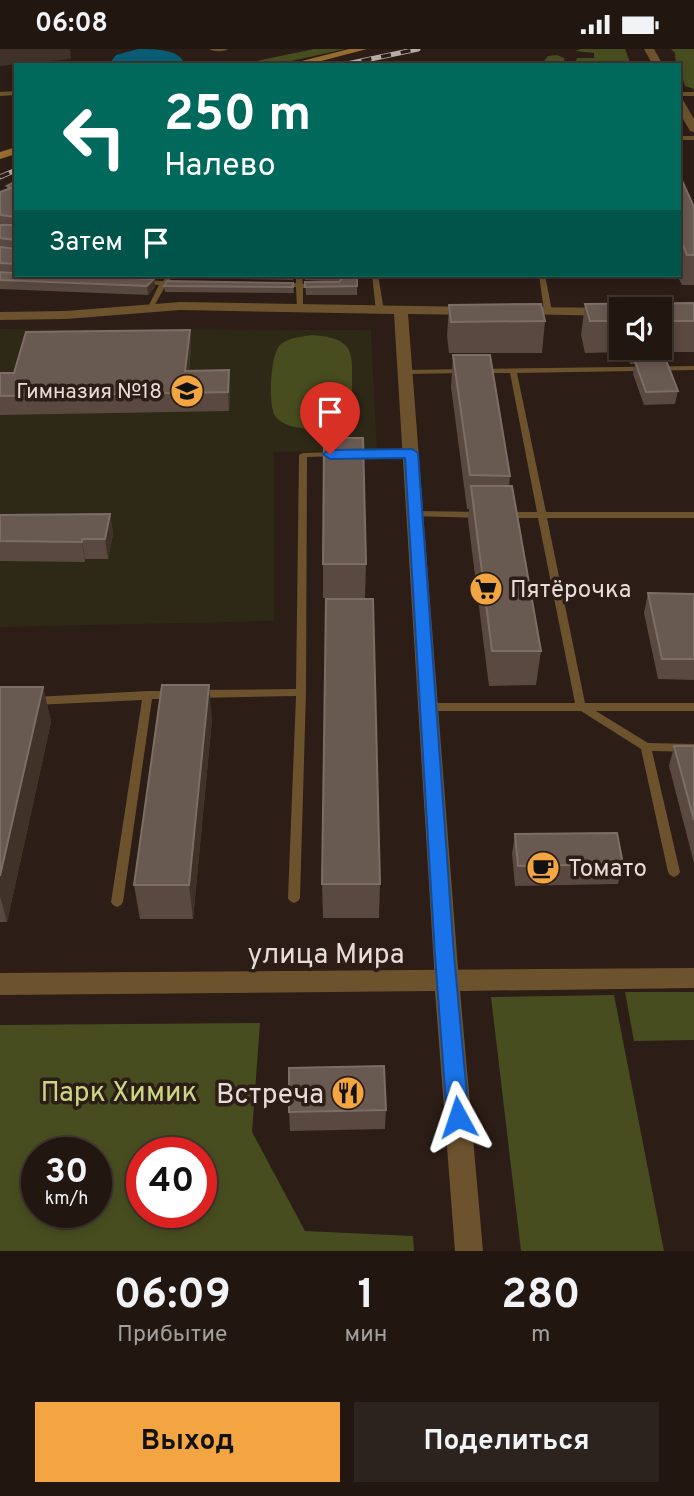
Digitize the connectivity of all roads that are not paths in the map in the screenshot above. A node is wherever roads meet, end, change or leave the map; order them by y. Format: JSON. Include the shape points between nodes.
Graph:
{"nodes":[{"id":1,"x":211,"y":49,"type":"edge"},
{"id":2,"x":226,"y":49,"type":"edge"},
{"id":3,"x":362,"y":49,"type":"edge"},
{"id":4,"x":300,"y":63,"type":"edge"},
{"id":5,"x":690,"y":116,"type":"edge"},
{"id":6,"x":694,"y":129,"type":"edge"},
{"id":7,"x":170,"y":277,"type":"edge"},
{"id":8,"x":299,"y":277,"type":"edge"},
{"id":9,"x":375,"y":277,"type":"edge"},
{"id":10,"x":542,"y":277,"type":"edge"},
{"id":11,"x":138,"y":282,"type":"edge"},
{"id":12,"x":165,"y":283,"type":"junction"},
{"id":13,"x":183,"y":284,"type":"edge"},
{"id":14,"x":273,"y":285,"type":"edge"},
{"id":15,"x":299,"y":286,"type":"junction"},
{"id":16,"x":326,"y":286,"type":"edge"},
{"id":17,"x":151,"y":307,"type":"junction"},
{"id":18,"x":300,"y":309,"type":"junction"},
{"id":19,"x":380,"y":311,"type":"junction"},
{"id":20,"x":401,"y":311,"type":"junction"},
{"id":21,"x":548,"y":311,"type":"junction"},
{"id":22,"x":609,"y":312,"type":"edge"},
{"id":23,"x":0,"y":316,"type":"edge"},
{"id":24,"x":694,"y":368,"type":"edge"},
{"id":25,"x":513,"y":371,"type":"junction"},
{"id":26,"x":406,"y":372,"type":"junction"},
{"id":27,"x":412,"y":453,"type":"junction"},
{"id":28,"x":416,"y":514,"type":"junction"},
{"id":29,"x":541,"y":515,"type":"junction"},
{"id":30,"x":694,"y":515,"type":"edge"},
{"id":31,"x":301,"y":692,"type":"junction"},
{"id":32,"x":148,"y":695,"type":"junction"},
{"id":33,"x":27,"y":701,"type":"edge"},
{"id":34,"x":580,"y":705,"type":"junction"},
{"id":35,"x":694,"y":706,"type":"edge"},
{"id":36,"x":430,"y":707,"type":"junction"},
{"id":37,"x":646,"y":747,"type":"junction"},
{"id":38,"x":694,"y":748,"type":"edge"},
{"id":39,"x":674,"y":871,"type":"dead end"},
{"id":40,"x":293,"y":898,"type":"dead end"},
{"id":41,"x":117,"y":902,"type":"dead end"},
{"id":42,"x":694,"y":978,"type":"edge"},
{"id":43,"x":447,"y":982,"type":"junction"},
{"id":44,"x":0,"y":984,"type":"edge"},
{"id":45,"x":469,"y":1251,"type":"edge"}],
"edges":[{"from":1,"to":2,"type":"lane"},
{"from":3,"to":4,"type":"main road"},
{"from":5,"to":6,"type":"street"},
{"from":7,"to":12,"type":"lane"},
{"from":8,"to":15,"type":"lane"},
{"from":9,"to":19,"type":"lane"},
{"from":10,"to":21,"type":"lane"},
{"from":11,"to":12,"type":"lane"},
{"from":12,"to":13,"type":"lane"},
{"from":12,"to":17,"type":"lane"},
{"from":14,"to":15,"type":"lane"},
{"from":15,"to":16,"type":"lane"},
{"from":15,"to":18,"type":"lane"},
{"from":17,"to":18,"type":"street"},
{"from":17,"to":23,"type":"street"},
{"from":18,"to":19,"type":"street"},
{"from":19,"to":20,"type":"street"},
{"from":20,"to":21,"type":"street"},
{"from":20,"to":26,"type":"street"},
{"from":21,"to":22,"type":"street"},
{"from":24,"to":25,"type":"lane"},
{"from":25,"to":26,"type":"lane"},
{"from":25,"to":29,"type":"lane"},
{"from":26,"to":27,"type":"street"},
{"from":27,"to":28,"type":"street"},
{"from":27,"to":31,"type":"lane","via":[[303,455]]},
{"from":28,"to":29,"type":"lane"},
{"from":28,"to":36,"type":"street"},
{"from":29,"to":30,"type":"lane"},
{"from":29,"to":34,"type":"lane"},
{"from":31,"to":32,"type":"lane"},
{"from":31,"to":40,"type":"lane"},
{"from":32,"to":33,"type":"lane"},
{"from":32,"to":41,"type":"lane"},
{"from":34,"to":35,"type":"lane"},
{"from":34,"to":36,"type":"lane"},
{"from":34,"to":37,"type":"lane"},
{"from":36,"to":43,"type":"street"},
{"from":37,"to":38,"type":"lane"},
{"from":37,"to":39,"type":"lane"},
{"from":42,"to":43,"type":"street","name":"улица Мира"},
{"from":43,"to":44,"type":"street","name":"улица Мира"},
{"from":43,"to":45,"type":"street"}]}
